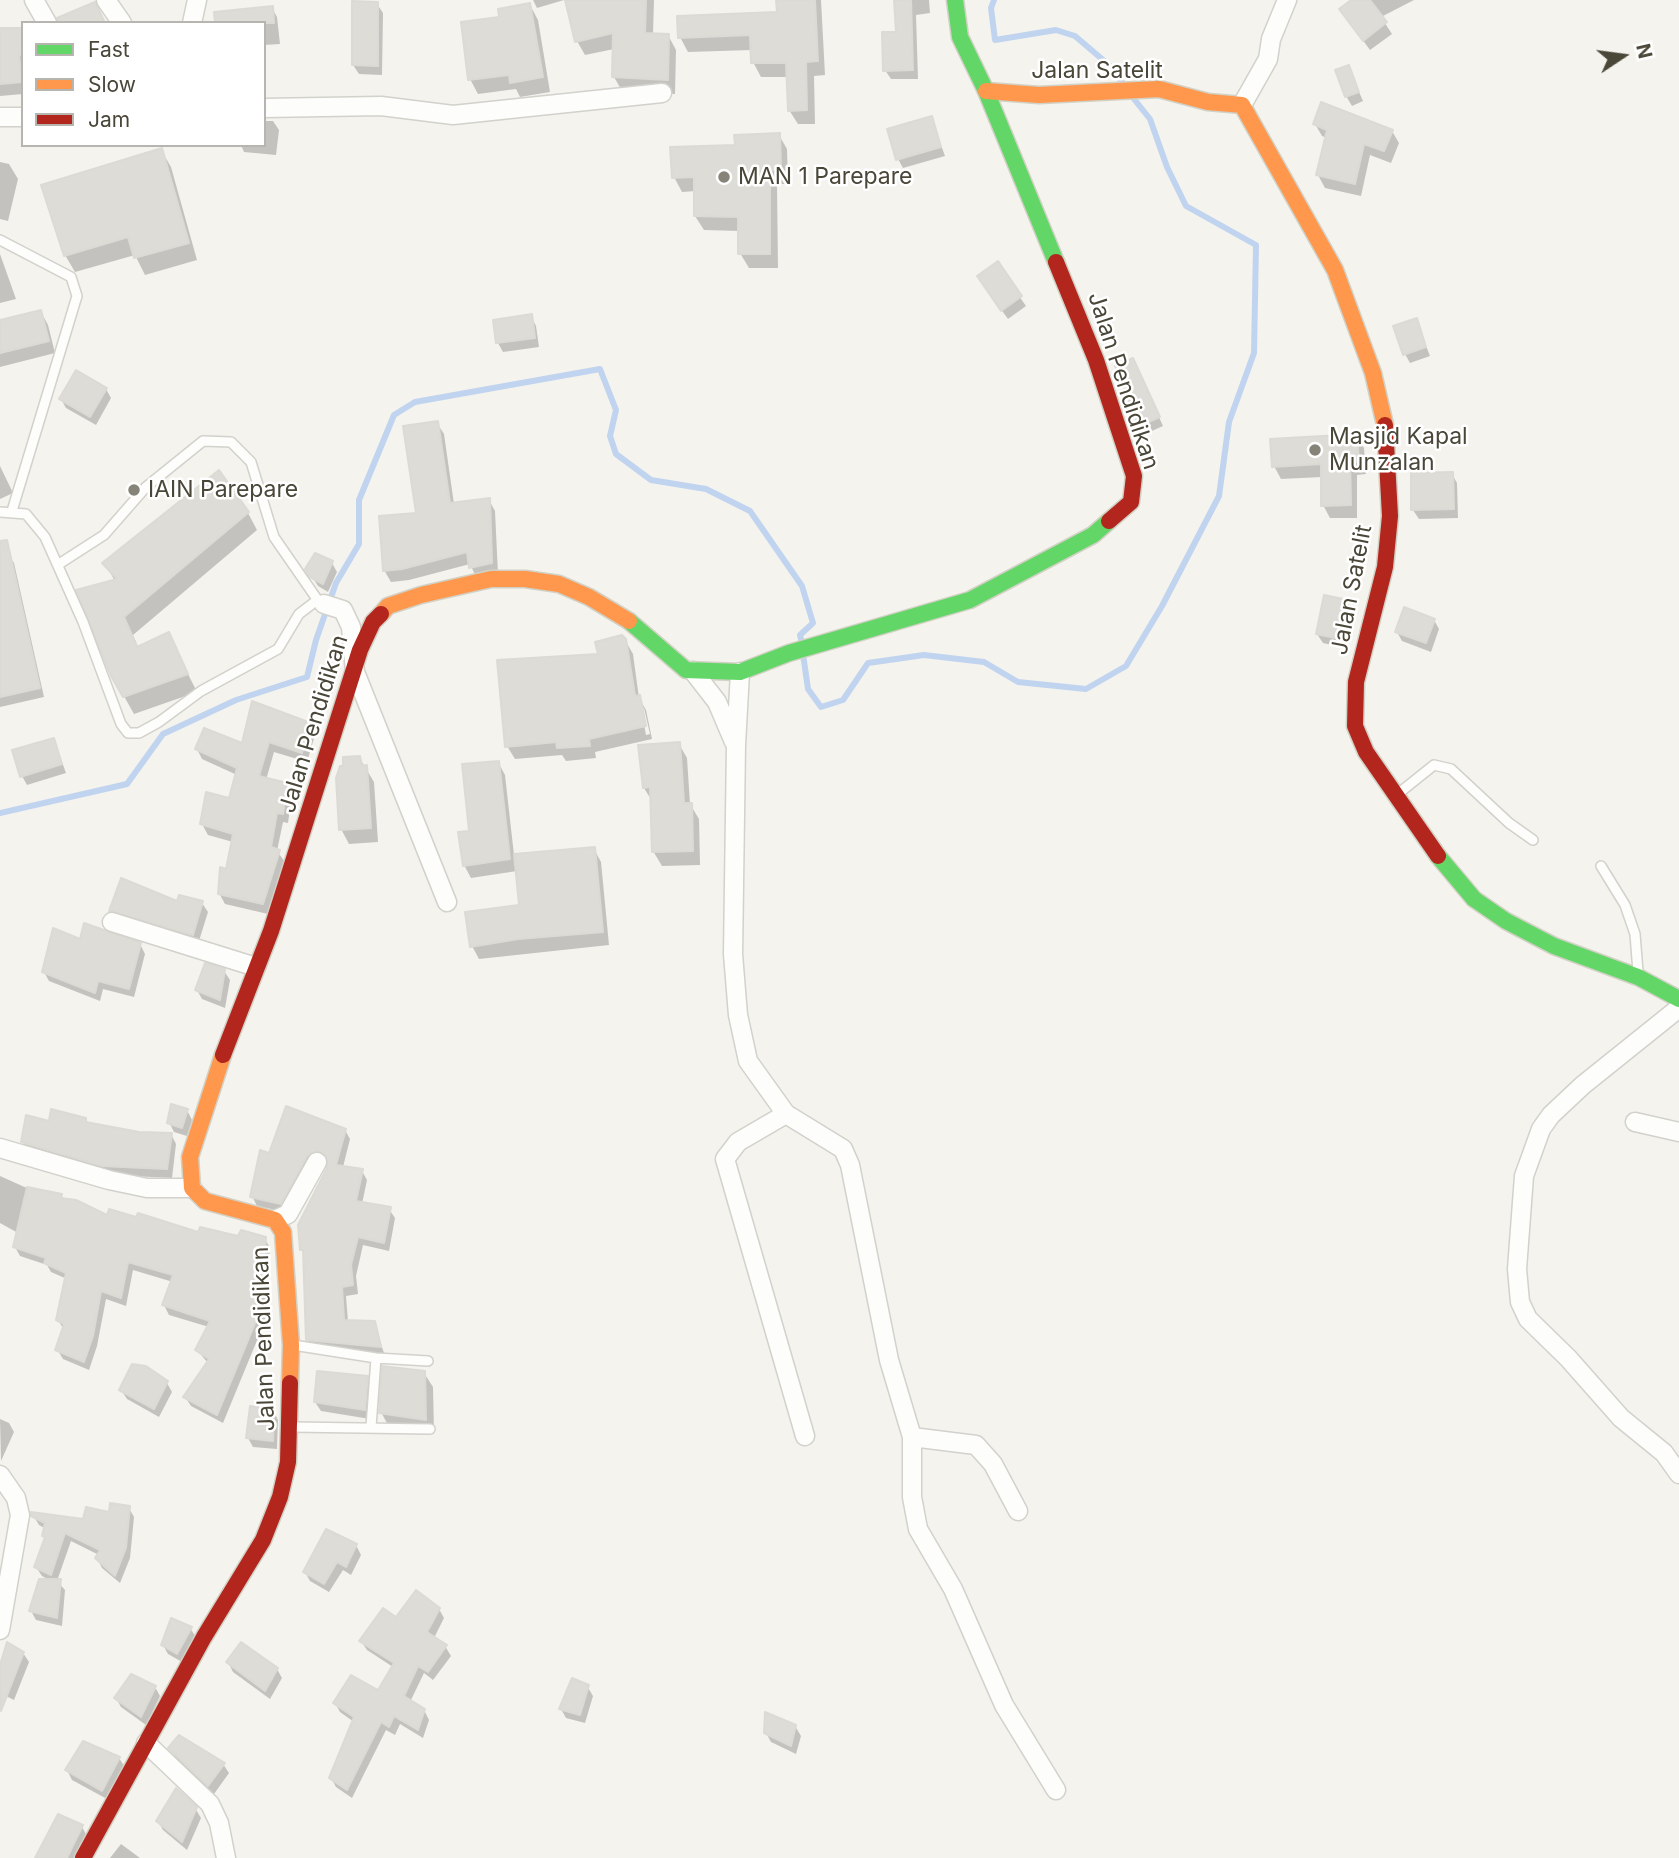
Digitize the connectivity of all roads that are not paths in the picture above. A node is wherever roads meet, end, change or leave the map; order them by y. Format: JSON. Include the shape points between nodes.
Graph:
{"nodes":[{"id":1,"x":34,"y":0,"type":"edge"},
{"id":2,"x":106,"y":0,"type":"edge"},
{"id":3,"x":197,"y":0,"type":"edge"},
{"id":4,"x":955,"y":0,"type":"edge"},
{"id":5,"x":1287,"y":0,"type":"edge"},
{"id":6,"x":46,"y":21,"type":"edge"},
{"id":7,"x":121,"y":21,"type":"edge"},
{"id":8,"x":192,"y":21,"type":"edge"},
{"id":9,"x":986,"y":90,"type":"junction"},
{"id":10,"x":662,"y":93,"type":"dead end"},
{"id":11,"x":1242,"y":105,"type":"junction"},
{"id":12,"x":266,"y":108,"type":"edge"},
{"id":13,"x":0,"y":117,"type":"edge"},
{"id":14,"x":21,"y":117,"type":"edge"},
{"id":15,"x":0,"y":240,"type":"edge"},
{"id":16,"x":12,"y":511,"type":"junction"},
{"id":17,"x":0,"y":512,"type":"edge"},
{"id":18,"x":59,"y":564,"type":"junction"},
{"id":19,"x":320,"y":602,"type":"junction"},
{"id":20,"x":693,"y":671,"type":"junction"},
{"id":21,"x":355,"y":672,"type":"junction"},
{"id":22,"x":740,"y":672,"type":"junction"},
{"id":23,"x":736,"y":745,"type":"junction"},
{"id":24,"x":1397,"y":794,"type":"junction"},
{"id":25,"x":1533,"y":840,"type":"dead end"},
{"id":26,"x":1601,"y":866,"type":"dead end"},
{"id":27,"x":447,"y":902,"type":"dead end"},
{"id":28,"x":112,"y":922,"type":"dead end"},
{"id":29,"x":256,"y":967,"type":"junction"},
{"id":30,"x":1638,"y":977,"type":"junction"},
{"id":31,"x":1679,"y":999,"type":"edge"},
{"id":32,"x":1679,"y":1008,"type":"edge"},
{"id":33,"x":786,"y":1114,"type":"junction"},
{"id":34,"x":1635,"y":1122,"type":"dead end"},
{"id":35,"x":1679,"y":1132,"type":"edge"},
{"id":36,"x":0,"y":1148,"type":"edge"},
{"id":37,"x":317,"y":1162,"type":"dead end"},
{"id":38,"x":192,"y":1188,"type":"junction"},
{"id":39,"x":275,"y":1220,"type":"junction"},
{"id":40,"x":291,"y":1345,"type":"junction"},
{"id":41,"x":376,"y":1358,"type":"junction"},
{"id":42,"x":428,"y":1362,"type":"dead end"},
{"id":43,"x":291,"y":1427,"type":"junction"},
{"id":44,"x":371,"y":1427,"type":"junction"},
{"id":45,"x":430,"y":1429,"type":"dead end"},
{"id":46,"x":806,"y":1436,"type":"dead end"},
{"id":47,"x":912,"y":1437,"type":"junction"},
{"id":48,"x":1679,"y":1474,"type":"edge"},
{"id":49,"x":0,"y":1475,"type":"edge"},
{"id":50,"x":1018,"y":1511,"type":"dead end"},
{"id":51,"x":0,"y":1627,"type":"edge"},
{"id":52,"x":146,"y":1743,"type":"junction"},
{"id":53,"x":1056,"y":1790,"type":"dead end"},
{"id":54,"x":83,"y":1858,"type":"edge"},
{"id":55,"x":226,"y":1858,"type":"edge"}],
"edges":[{"from":1,"to":6,"type":"street"},
{"from":2,"to":7,"type":"street"},
{"from":3,"to":8,"type":"street"},
{"from":4,"to":9,"type":"street","name":"Jalan Pendidikan","via":[[960,37]]},
{"from":5,"to":11,"type":"street","via":[[1268,59]]},
{"from":9,"to":11,"type":"street","name":"Jalan Satelit","via":[[1039,95],[1159,89]]},
{"from":9,"to":22,"type":"street","name":"Jalan Pendidikan","via":[[1096,360],[1133,476],[1131,502],[1093,535],[970,600]]},
{"from":10,"to":12,"type":"street","via":[[453,115],[381,106]]},
{"from":11,"to":24,"type":"street","name":"Jalan Satelit","via":[[1335,270],[1383,413],[1390,516],[1385,567],[1354,705],[1355,726],[1366,752]]},
{"from":13,"to":14,"type":"street"},
{"from":15,"to":16,"type":"lane","via":[[71,277],[77,296]]},
{"from":16,"to":17,"type":"lane"},
{"from":16,"to":18,"type":"lane","via":[[35,522]]},
{"from":18,"to":19,"type":"lane","via":[[104,535],[146,487],[203,441],[231,442],[251,463],[274,537]]},
{"from":18,"to":19,"type":"lane","via":[[128,733],[139,733],[159,722],[201,691],[278,649],[299,614]]},
{"from":19,"to":21,"type":"street","via":[[343,610],[351,627]]},
{"from":20,"to":21,"type":"street","name":"Jalan Pendidikan","via":[[686,670],[627,619],[590,597],[559,584],[491,579],[388,606],[364,636]]},
{"from":20,"to":22,"type":"street","name":"Jalan Pendidikan"},
{"from":20,"to":23,"type":"street","via":[[717,702]]},
{"from":21,"to":27,"type":"street"},
{"from":21,"to":29,"type":"street","name":"Jalan Pendidikan"},
{"from":22,"to":23,"type":"street"},
{"from":23,"to":33,"type":"street","via":[[733,954],[738,1015],[748,1061]]},
{"from":24,"to":25,"type":"lane","via":[[1434,765],[1451,769]]},
{"from":24,"to":30,"type":"street","name":"Jalan Satelit","via":[[1445,865],[1475,899],[1554,946]]},
{"from":26,"to":30,"type":"lane","via":[[1625,905],[1635,933]]},
{"from":28,"to":29,"type":"street"},
{"from":29,"to":38,"type":"street","name":"Jalan Pendidikan","via":[[190,1157]]},
{"from":30,"to":31,"type":"street","name":"Jalan Satelit"},
{"from":32,"to":48,"type":"street","via":[[1583,1085],[1541,1129],[1524,1177],[1517,1269],[1520,1302],[1528,1319]]},
{"from":33,"to":46,"type":"street","via":[[738,1142],[725,1159]]},
{"from":33,"to":47,"type":"street","via":[[843,1149],[850,1165],[889,1360]]},
{"from":34,"to":35,"type":"street"},
{"from":36,"to":38,"type":"street","via":[[147,1188]]},
{"from":37,"to":39,"type":"street","via":[[288,1214]]},
{"from":38,"to":39,"type":"street","name":"Jalan Pendidikan","via":[[205,1201]]},
{"from":39,"to":40,"type":"street","name":"Jalan Pendidikan","via":[[284,1237]]},
{"from":40,"to":41,"type":"lane"},
{"from":40,"to":43,"type":"street","name":"Jalan Pendidikan"},
{"from":41,"to":42,"type":"lane"},
{"from":41,"to":44,"type":"lane"},
{"from":43,"to":44,"type":"lane"},
{"from":43,"to":52,"type":"street","name":"Jalan Pendidikan","via":[[280,1497],[263,1540]]},
{"from":44,"to":45,"type":"lane"},
{"from":47,"to":50,"type":"street","via":[[976,1445],[993,1464]]},
{"from":47,"to":53,"type":"street","via":[[912,1497],[918,1529],[953,1589],[1004,1705]]},
{"from":49,"to":51,"type":"street","via":[[16,1498],[20,1515]]},
{"from":52,"to":54,"type":"street","name":"Jalan Pendidikan"},
{"from":52,"to":55,"type":"street","via":[[209,1804],[219,1823]]}]}
